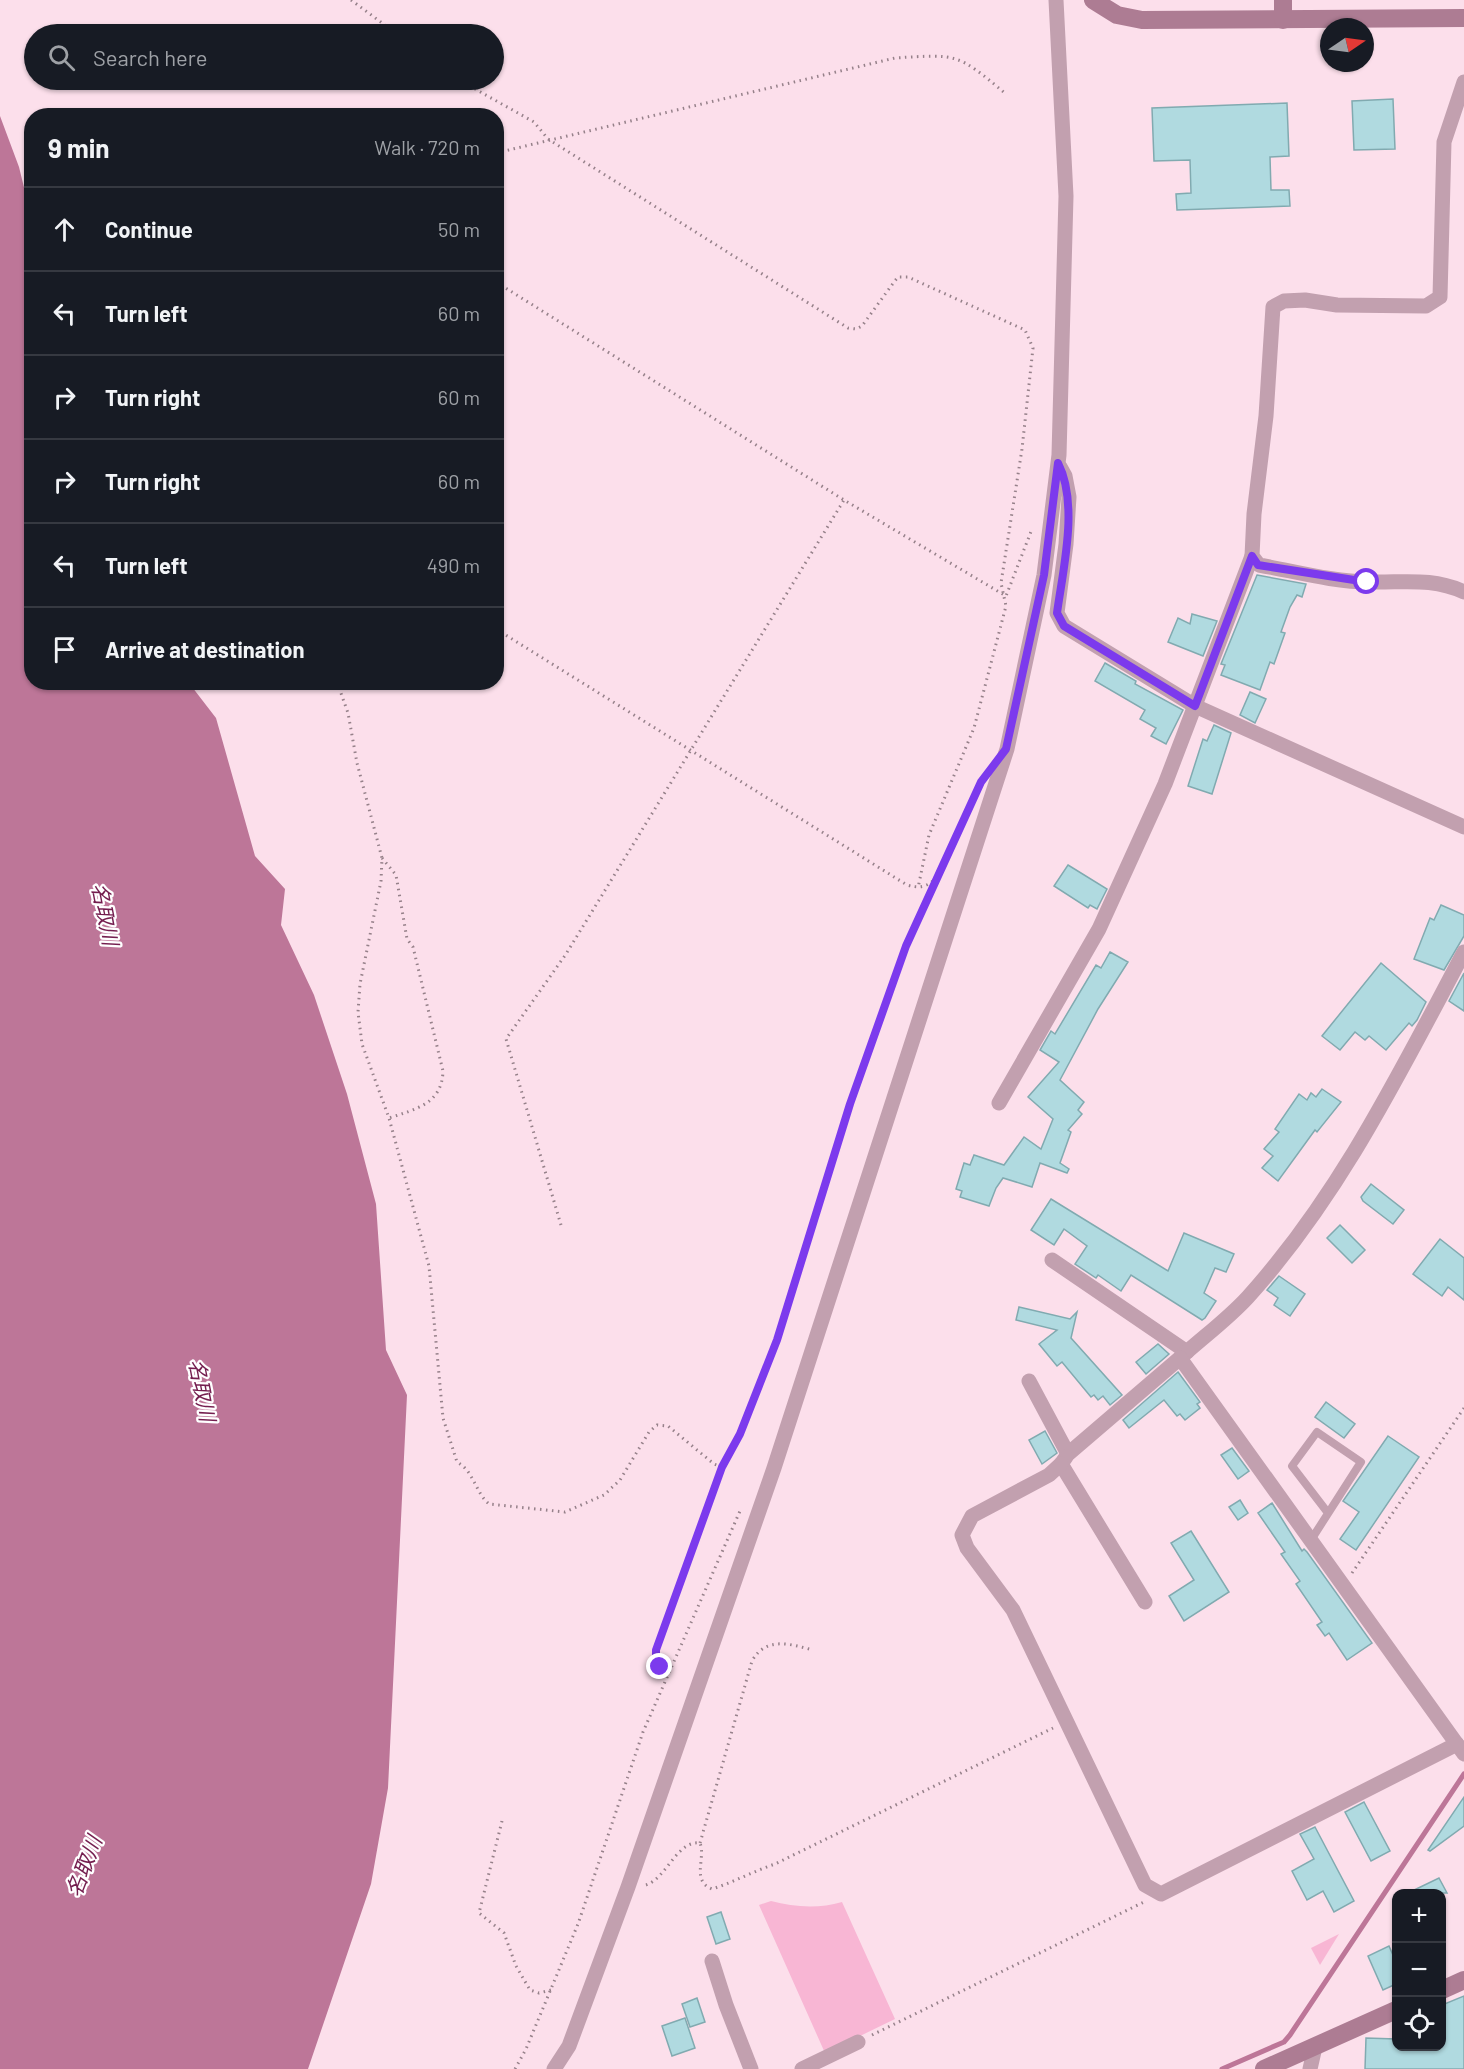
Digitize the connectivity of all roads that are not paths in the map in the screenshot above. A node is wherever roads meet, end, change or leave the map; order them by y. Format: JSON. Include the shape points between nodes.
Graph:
{"nodes":[{"id":1,"x":1056,"y":0,"type":"edge"},
{"id":2,"x":1093,"y":0,"type":"edge"},
{"id":3,"x":1283,"y":0,"type":"edge"},
{"id":4,"x":1464,"y":18,"type":"edge"},
{"id":5,"x":1283,"y":20,"type":"junction"},
{"id":6,"x":1464,"y":82,"type":"edge"},
{"id":7,"x":1058,"y":463,"type":"junction"},
{"id":8,"x":1252,"y":556,"type":"junction"},
{"id":9,"x":1464,"y":592,"type":"edge"},
{"id":10,"x":1195,"y":706,"type":"junction"},
{"id":11,"x":1464,"y":827,"type":"edge"},
{"id":12,"x":1464,"y":952,"type":"edge"},
{"id":13,"x":999,"y":1103,"type":"dead end"},
{"id":14,"x":1052,"y":1260,"type":"dead end"},
{"id":15,"x":1183,"y":1355,"type":"junction"},
{"id":16,"x":1029,"y":1381,"type":"dead end"},
{"id":17,"x":1064,"y":1459,"type":"junction"},
{"id":18,"x":1328,"y":1514,"type":"junction"},
{"id":19,"x":1311,"y":1540,"type":"junction"},
{"id":20,"x":1145,"y":1602,"type":"dead end"},
{"id":21,"x":1461,"y":1749,"type":"edge"},
{"id":22,"x":712,"y":1961,"type":"dead end"},
{"id":23,"x":1464,"y":1980,"type":"edge"},
{"id":24,"x":1446,"y":1988,"type":"edge"},
{"id":25,"x":1392,"y":2012,"type":"edge"},
{"id":26,"x":858,"y":2042,"type":"road end"},
{"id":27,"x":569,"y":2046,"type":"junction"},
{"id":28,"x":1315,"y":2047,"type":"junction"},
{"id":29,"x":554,"y":2069,"type":"edge"},
{"id":30,"x":569,"y":2069,"type":"edge"},
{"id":31,"x":751,"y":2069,"type":"edge"},
{"id":32,"x":802,"y":2069,"type":"edge"},
{"id":33,"x":1264,"y":2069,"type":"edge"},
{"id":34,"x":1310,"y":2069,"type":"edge"}],
"edges":[{"from":1,"to":7,"type":"street","via":[[1066,196]]},
{"from":2,"to":5,"type":"street","via":[[1117,15],[1142,20]]},
{"from":3,"to":5,"type":"street"},
{"from":4,"to":5,"type":"street"},
{"from":6,"to":8,"type":"street","via":[[1444,142],[1440,297],[1426,306],[1337,305],[1305,300],[1284,301],[1273,307]]},
{"from":7,"to":10,"type":"street","via":[[1069,497],[1059,619],[1064,626]]},
{"from":7,"to":27,"type":"street","via":[[1044,575],[1006,749],[774,1468]]},
{"from":8,"to":9,"type":"street","via":[[1258,565],[1367,582],[1439,582]]},
{"from":8,"to":10,"type":"street"},
{"from":10,"to":11,"type":"street"},
{"from":10,"to":13,"type":"street","via":[[1165,784],[1099,929]]},
{"from":12,"to":15,"type":"street","via":[[1366,1137],[1308,1221],[1247,1297]]},
{"from":14,"to":15,"type":"street"},
{"from":15,"to":17,"type":"street"},
{"from":15,"to":19,"type":"street"},
{"from":16,"to":17,"type":"street"},
{"from":17,"to":20,"type":"street"},
{"from":17,"to":21,"type":"street","via":[[1049,1475],[972,1516],[962,1535],[967,1548],[1013,1610],[1145,1885],[1161,1894]]},
{"from":18,"to":18,"type":"lane","via":[[1361,1462],[1317,1432],[1292,1466]]},
{"from":18,"to":19,"type":"lane"},
{"from":19,"to":21,"type":"street"},
{"from":22,"to":31,"type":"street"},
{"from":23,"to":24,"type":"street"},
{"from":25,"to":28,"type":"street"},
{"from":26,"to":32,"type":"street"},
{"from":27,"to":29,"type":"street"},
{"from":27,"to":30,"type":"street"},
{"from":28,"to":33,"type":"street"},
{"from":28,"to":34,"type":"street"}]}
